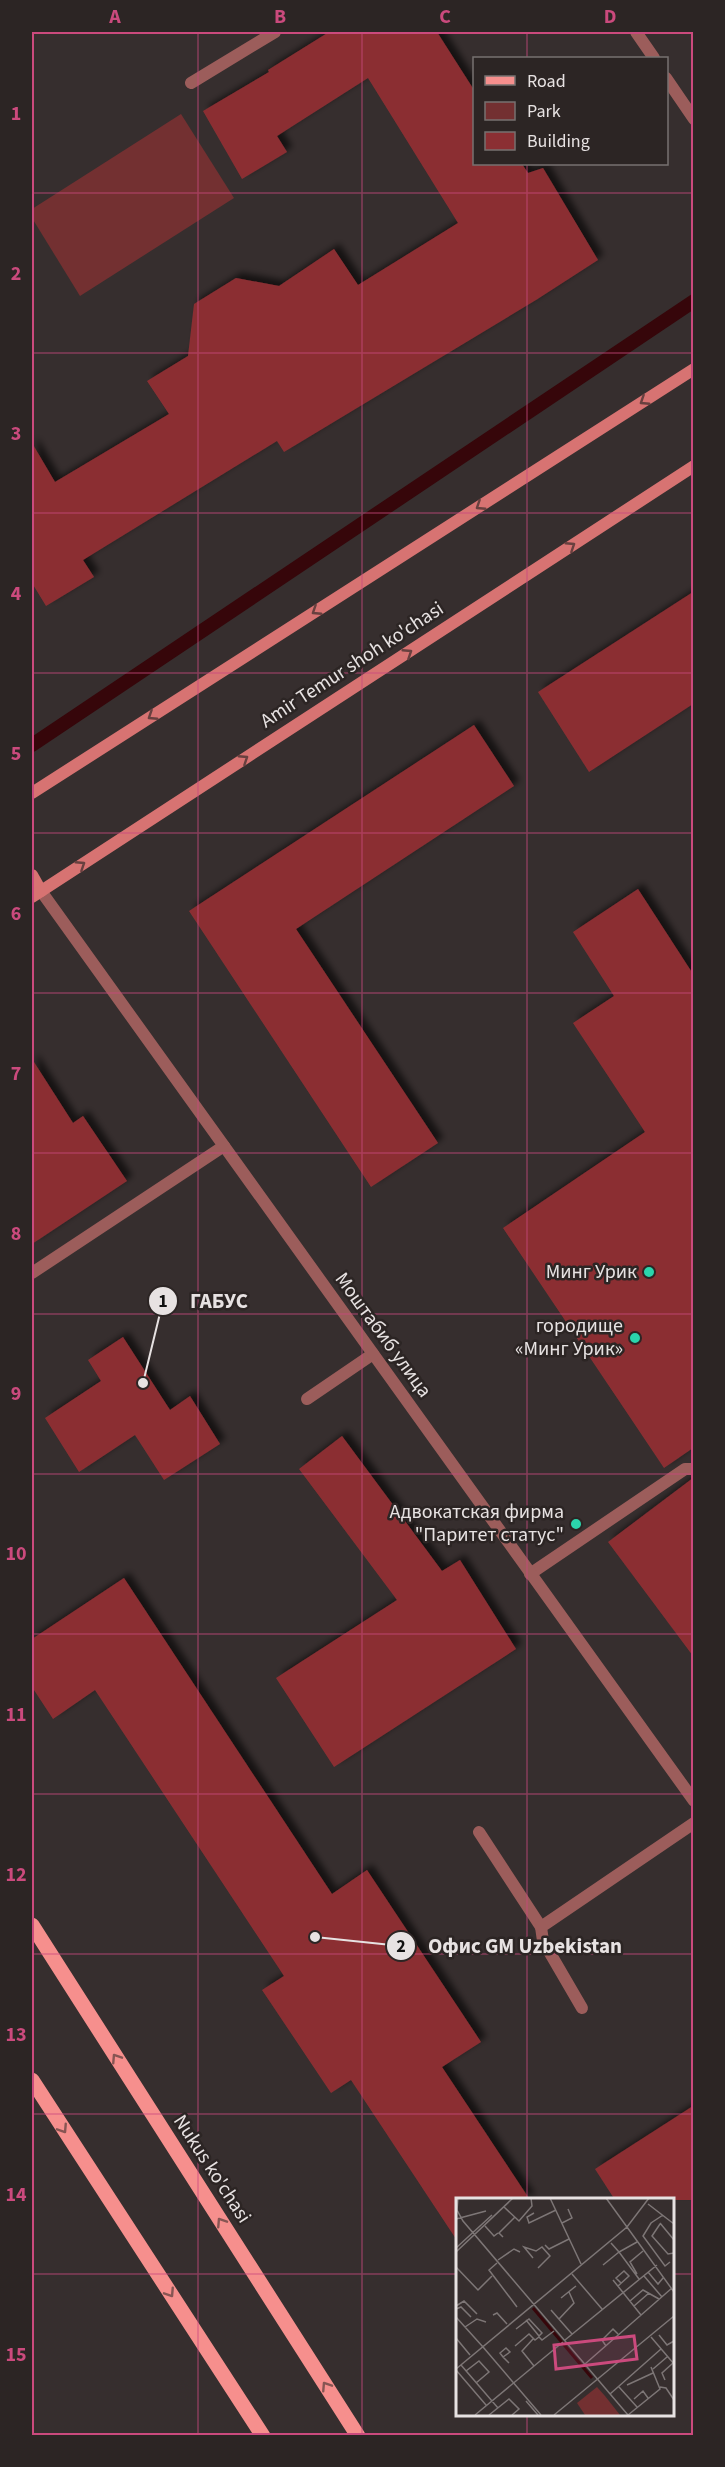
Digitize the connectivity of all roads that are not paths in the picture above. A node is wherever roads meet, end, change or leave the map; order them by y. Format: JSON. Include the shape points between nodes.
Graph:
{"nodes":[{"id":1,"x":274,"y":32,"type":"edge"},
{"id":2,"x":636,"y":32,"type":"edge"},
{"id":3,"x":653,"y":57,"type":"edge"},
{"id":4,"x":668,"y":81,"type":"edge"},
{"id":5,"x":191,"y":83,"type":"dead end"},
{"id":6,"x":693,"y":120,"type":"edge"},
{"id":7,"x":693,"y":369,"type":"edge"},
{"id":8,"x":693,"y":466,"type":"edge"},
{"id":9,"x":32,"y":793,"type":"edge"},
{"id":10,"x":32,"y":875,"type":"edge"},
{"id":11,"x":36,"y":894,"type":"edge"},
{"id":12,"x":224,"y":1146,"type":"junction"},
{"id":13,"x":32,"y":1273,"type":"edge"},
{"id":14,"x":373,"y":1354,"type":"junction"},
{"id":15,"x":307,"y":1399,"type":"dead end"},
{"id":16,"x":693,"y":1469,"type":"edge"},
{"id":17,"x":530,"y":1574,"type":"junction"},
{"id":18,"x":693,"y":1801,"type":"edge"},
{"id":19,"x":693,"y":1823,"type":"edge"},
{"id":20,"x":479,"y":1832,"type":"dead end"},
{"id":21,"x":32,"y":1925,"type":"edge"},
{"id":22,"x":541,"y":1927,"type":"junction"},
{"id":23,"x":582,"y":2008,"type":"dead end"},
{"id":24,"x":32,"y":2080,"type":"edge"},
{"id":25,"x":263,"y":2436,"type":"edge"},
{"id":26,"x":358,"y":2436,"type":"edge"}],
"edges":[{"from":1,"to":5,"type":"street"},
{"from":2,"to":3,"type":"street"},
{"from":4,"to":6,"type":"street"},
{"from":7,"to":9,"type":"main road","one_way":true},
{"from":11,"to":8,"type":"main road","name":"Amir Temur shoh ko'chasi","one_way":true},
{"from":10,"to":11,"type":"main road"},
{"from":11,"to":12,"type":"street","name":"Моштабиб улица"},
{"from":12,"to":13,"type":"street"},
{"from":12,"to":14,"type":"street","name":"Моштабиб улица"},
{"from":14,"to":15,"type":"street"},
{"from":14,"to":17,"type":"street","name":"Моштабиб улица"},
{"from":16,"to":17,"type":"street","via":[[685,1469]]},
{"from":17,"to":18,"type":"street","name":"Моштабиб улица"},
{"from":19,"to":22,"type":"street"},
{"from":20,"to":22,"type":"street"},
{"from":26,"to":21,"type":"main road","name":"Nukus ko'chasi","one_way":true},
{"from":22,"to":23,"type":"street","via":[[543,1941]]},
{"from":24,"to":25,"type":"main road","one_way":true}]}
